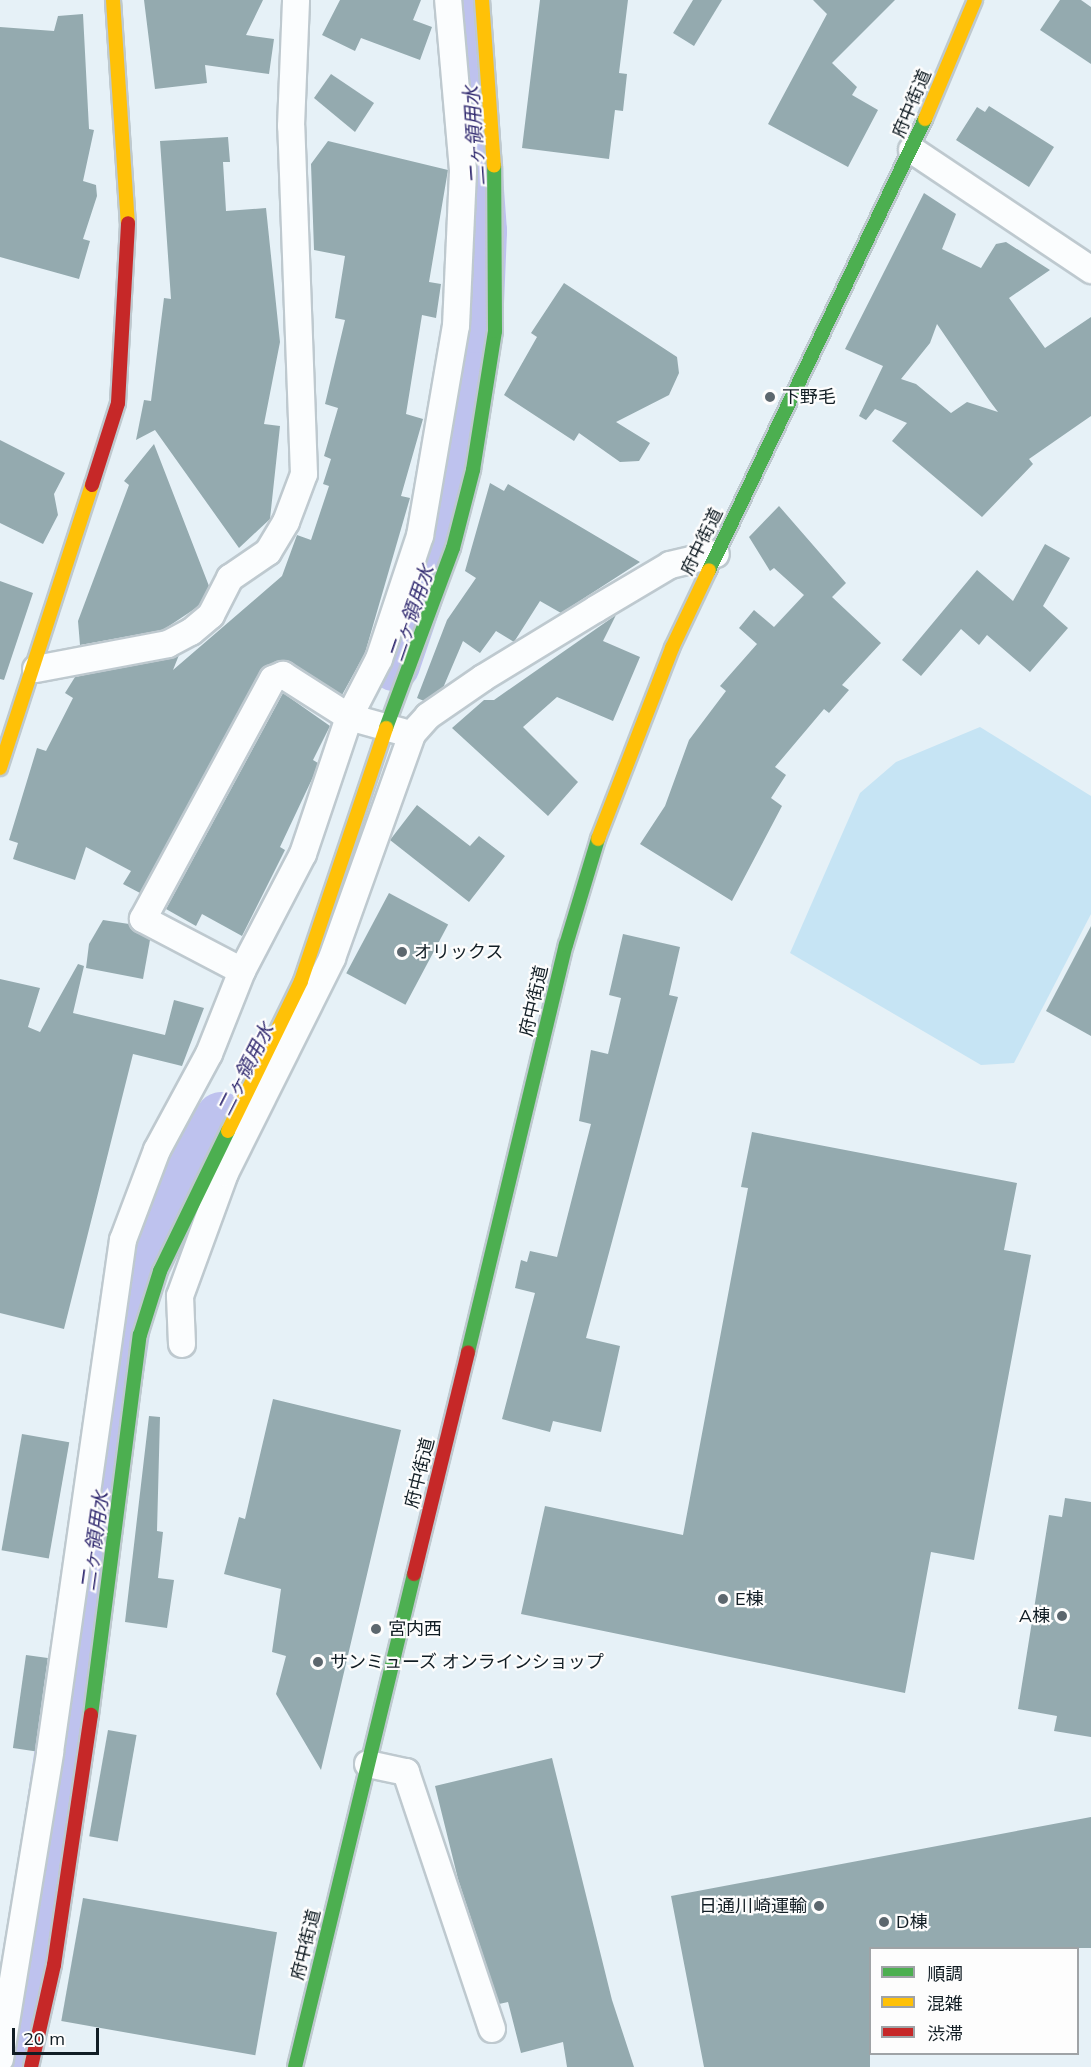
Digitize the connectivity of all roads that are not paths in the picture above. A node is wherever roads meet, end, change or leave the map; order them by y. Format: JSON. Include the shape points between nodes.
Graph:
{"nodes":[{"id":1,"x":113,"y":0,"type":"edge"},
{"id":2,"x":296,"y":0,"type":"edge"},
{"id":3,"x":448,"y":0,"type":"edge"},
{"id":4,"x":482,"y":0,"type":"edge"},
{"id":5,"x":975,"y":0,"type":"edge"},
{"id":6,"x":912,"y":150,"type":"junction"},
{"id":7,"x":1091,"y":270,"type":"edge"},
{"id":8,"x":716,"y":554,"type":"junction"},
{"id":9,"x":36,"y":669,"type":"junction"},
{"id":10,"x":355,"y":719,"type":"junction"},
{"id":11,"x":396,"y":730,"type":"junction"},
{"id":12,"x":0,"y":768,"type":"edge"},
{"id":13,"x":242,"y":971,"type":"junction"},
{"id":14,"x":182,"y":1344,"type":"dead end"},
{"id":15,"x":368,"y":1764,"type":"junction"},
{"id":16,"x":492,"y":2029,"type":"dead end"},
{"id":17,"x":0,"y":2059,"type":"edge"},
{"id":18,"x":31,"y":2067,"type":"edge"},
{"id":19,"x":295,"y":2067,"type":"edge"}],
"edges":[{"from":1,"to":9,"type":"main road","via":[[130,257],[126,338],[115,412]]},
{"from":2,"to":9,"type":"street","via":[[291,126],[304,474],[286,522],[268,552],[230,578],[211,615],[191,632],[168,644]]},
{"from":3,"to":10,"type":"street","via":[[463,170],[456,326],[420,536]]},
{"from":4,"to":11,"type":"main road","via":[[486,217],[495,331],[473,470]]},
{"from":5,"to":6,"type":"main road","name":"府中街道"},
{"from":6,"to":7,"type":"street"},
{"from":6,"to":8,"type":"main road","name":"府中街道"},
{"from":8,"to":11,"type":"street","via":[[670,565],[483,678],[428,716]]},
{"from":8,"to":15,"type":"main road","name":"府中街道","via":[[645,711],[574,913]]},
{"from":9,"to":12,"type":"main road"},
{"from":10,"to":11,"type":"street"},
{"from":10,"to":13,"type":"street","via":[[303,854]]},
{"from":10,"to":13,"type":"street","via":[[283,675],[273,679],[143,919]]},
{"from":11,"to":14,"type":"street","via":[[332,958],[225,1173],[180,1296]]},
{"from":11,"to":18,"type":"main road","via":[[352,821],[301,981],[160,1271],[140,1335],[87,1750],[54,1965]]},
{"from":13,"to":17,"type":"street","via":[[209,1054],[157,1150],[123,1240],[45,1787]]},
{"from":15,"to":16,"type":"street","via":[[406,1772]]},
{"from":15,"to":19,"type":"main road","name":"府中街道"}]}
